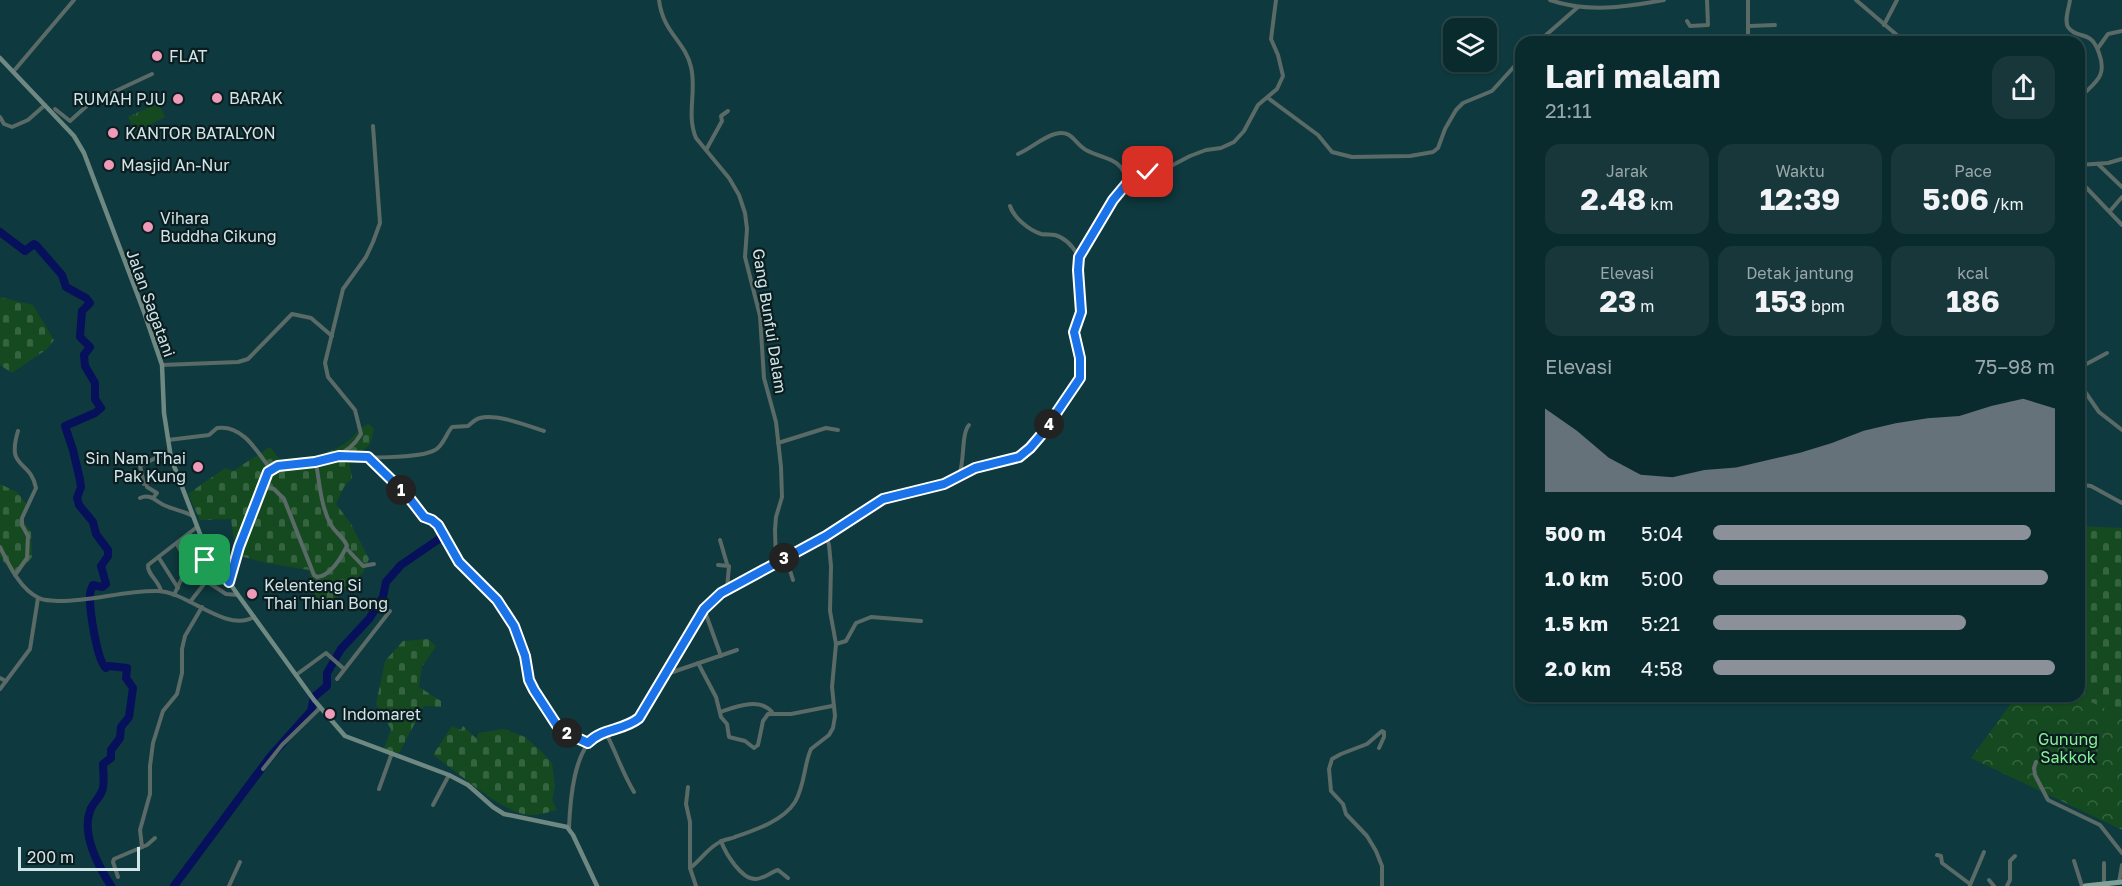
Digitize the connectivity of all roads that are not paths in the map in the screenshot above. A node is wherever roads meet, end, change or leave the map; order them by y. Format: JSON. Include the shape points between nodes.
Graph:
{"nodes":[{"id":1,"x":74,"y":0,"type":"edge"},
{"id":2,"x":659,"y":0,"type":"edge"},
{"id":3,"x":1276,"y":0,"type":"edge"},
{"id":4,"x":1550,"y":0,"type":"edge"},
{"id":5,"x":1664,"y":0,"type":"edge"},
{"id":6,"x":1707,"y":0,"type":"edge"},
{"id":7,"x":1748,"y":0,"type":"edge"},
{"id":8,"x":1856,"y":0,"type":"edge"},
{"id":9,"x":1897,"y":0,"type":"edge"},
{"id":10,"x":2070,"y":0,"type":"edge"},
{"id":11,"x":1578,"y":7,"type":"junction"},
{"id":12,"x":1687,"y":21,"type":"dead end"},
{"id":13,"x":1775,"y":25,"type":"dead end"},
{"id":14,"x":1884,"y":25,"type":"junction"},
{"id":15,"x":1749,"y":26,"type":"junction"},
{"id":16,"x":2122,"y":31,"type":"edge"},
{"id":17,"x":1545,"y":36,"type":"edge"},
{"id":18,"x":1748,"y":36,"type":"edge"},
{"id":19,"x":1898,"y":36,"type":"edge"},
{"id":20,"x":2085,"y":36,"type":"edge"},
{"id":21,"x":2085,"y":36,"type":"edge"},
{"id":22,"x":2098,"y":48,"type":"junction"},
{"id":23,"x":0,"y":58,"type":"edge"},
{"id":24,"x":1515,"y":66,"type":"edge"},
{"id":25,"x":14,"y":72,"type":"junction"},
{"id":26,"x":152,"y":74,"type":"dead end"},
{"id":27,"x":2085,"y":92,"type":"edge"},
{"id":28,"x":1268,"y":98,"type":"junction"},
{"id":29,"x":45,"y":105,"type":"junction"},
{"id":30,"x":55,"y":109,"type":"dead end"},
{"id":31,"x":728,"y":111,"type":"dead end"},
{"id":32,"x":0,"y":117,"type":"edge"},
{"id":33,"x":373,"y":126,"type":"dead end"},
{"id":34,"x":706,"y":150,"type":"junction"},
{"id":35,"x":1018,"y":154,"type":"dead end"},
{"id":36,"x":2122,"y":159,"type":"edge"},
{"id":37,"x":2098,"y":164,"type":"junction"},
{"id":38,"x":2085,"y":165,"type":"edge"},
{"id":39,"x":1128,"y":182,"type":"junction"},
{"id":40,"x":2085,"y":186,"type":"edge"},
{"id":41,"x":2122,"y":187,"type":"edge"},
{"id":42,"x":2122,"y":197,"type":"edge"},
{"id":43,"x":1010,"y":206,"type":"dead end"},
{"id":44,"x":2110,"y":211,"type":"junction"},
{"id":45,"x":2122,"y":225,"type":"edge"},
{"id":46,"x":1079,"y":257,"type":"junction"},
{"id":47,"x":332,"y":336,"type":"junction"},
{"id":48,"x":2107,"y":353,"type":"dead end"},
{"id":49,"x":162,"y":365,"type":"junction"},
{"id":50,"x":2085,"y":365,"type":"edge"},
{"id":51,"x":2085,"y":392,"type":"edge"},
{"id":52,"x":969,"y":424,"type":"dead end"},
{"id":53,"x":2121,"y":428,"type":"edge"},
{"id":54,"x":838,"y":430,"type":"dead end"},
{"id":55,"x":18,"y":431,"type":"dead end"},
{"id":56,"x":544,"y":431,"type":"dead end"},
{"id":57,"x":167,"y":440,"type":"junction"},
{"id":58,"x":778,"y":443,"type":"junction"},
{"id":59,"x":169,"y":452,"type":"junction"},
{"id":60,"x":339,"y":456,"type":"junction"},
{"id":61,"x":368,"y":457,"type":"junction"},
{"id":62,"x":315,"y":462,"type":"junction"},
{"id":63,"x":271,"y":470,"type":"junction"},
{"id":64,"x":959,"y":476,"type":"junction"},
{"id":65,"x":262,"y":485,"type":"junction"},
{"id":66,"x":2085,"y":485,"type":"edge"},
{"id":67,"x":140,"y":498,"type":"dead end"},
{"id":68,"x":153,"y":498,"type":"junction"},
{"id":69,"x":2122,"y":503,"type":"edge"},
{"id":70,"x":194,"y":517,"type":"junction"},
{"id":71,"x":197,"y":527,"type":"junction"},
{"id":72,"x":826,"y":536,"type":"junction"},
{"id":73,"x":720,"y":540,"type":"dead end"},
{"id":74,"x":177,"y":544,"type":"junction"},
{"id":75,"x":0,"y":548,"type":"edge"},
{"id":76,"x":346,"y":548,"type":"junction"},
{"id":77,"x":211,"y":557,"type":"junction"},
{"id":78,"x":159,"y":558,"type":"junction"},
{"id":79,"x":782,"y":559,"type":"junction"},
{"id":80,"x":776,"y":562,"type":"junction"},
{"id":81,"x":374,"y":564,"type":"dead end"},
{"id":82,"x":727,"y":564,"type":"junction"},
{"id":83,"x":188,"y":565,"type":"junction"},
{"id":84,"x":718,"y":565,"type":"dead end"},
{"id":85,"x":223,"y":573,"type":"junction"},
{"id":86,"x":15,"y":575,"type":"junction"},
{"id":87,"x":793,"y":580,"type":"dead end"},
{"id":88,"x":206,"y":581,"type":"junction"},
{"id":89,"x":229,"y":582,"type":"junction"},
{"id":90,"x":178,"y":588,"type":"junction"},
{"id":91,"x":727,"y":589,"type":"junction"},
{"id":92,"x":161,"y":591,"type":"junction"},
{"id":93,"x":174,"y":595,"type":"junction"},
{"id":94,"x":238,"y":595,"type":"junction"},
{"id":95,"x":38,"y":598,"type":"junction"},
{"id":96,"x":190,"y":602,"type":"junction"},
{"id":97,"x":202,"y":607,"type":"junction"},
{"id":98,"x":704,"y":609,"type":"junction"},
{"id":99,"x":390,"y":611,"type":"dead end"},
{"id":100,"x":254,"y":616,"type":"junction"},
{"id":101,"x":921,"y":621,"type":"dead end"},
{"id":102,"x":836,"y":644,"type":"junction"},
{"id":103,"x":737,"y":650,"type":"dead end"},
{"id":104,"x":721,"y":656,"type":"junction"},
{"id":105,"x":698,"y":663,"type":"junction"},
{"id":106,"x":345,"y":670,"type":"junction"},
{"id":107,"x":297,"y":675,"type":"junction"},
{"id":108,"x":664,"y":676,"type":"junction"},
{"id":109,"x":0,"y":678,"type":"edge"},
{"id":110,"x":337,"y":679,"type":"dead end"},
{"id":111,"x":6,"y":681,"type":"junction"},
{"id":112,"x":0,"y":689,"type":"edge"},
{"id":113,"x":832,"y":706,"type":"junction"},
{"id":114,"x":321,"y":708,"type":"junction"},
{"id":115,"x":720,"y":712,"type":"junction"},
{"id":116,"x":772,"y":712,"type":"junction"},
{"id":117,"x":605,"y":731,"type":"junction"},
{"id":118,"x":588,"y":743,"type":"junction"},
{"id":119,"x":1379,"y":748,"type":"dead end"},
{"id":120,"x":393,"y":753,"type":"junction"},
{"id":121,"x":2036,"y":762,"type":"dead end"},
{"id":122,"x":263,"y":769,"type":"dead end"},
{"id":123,"x":449,"y":775,"type":"junction"},
{"id":124,"x":688,"y":787,"type":"dead end"},
{"id":125,"x":379,"y":789,"type":"dead end"},
{"id":126,"x":634,"y":792,"type":"dead end"},
{"id":127,"x":433,"y":805,"type":"dead end"},
{"id":128,"x":569,"y":828,"type":"junction"},
{"id":129,"x":155,"y":838,"type":"dead end"},
{"id":130,"x":721,"y":841,"type":"junction"},
{"id":131,"x":142,"y":847,"type":"junction"},
{"id":132,"x":1984,"y":852,"type":"dead end"},
{"id":133,"x":2122,"y":853,"type":"edge"},
{"id":134,"x":1937,"y":855,"type":"dead end"},
{"id":135,"x":2015,"y":856,"type":"dead end"},
{"id":136,"x":2074,"y":861,"type":"dead end"},
{"id":137,"x":240,"y":862,"type":"dead end"},
{"id":138,"x":2104,"y":863,"type":"dead end"},
{"id":139,"x":2122,"y":865,"type":"edge"},
{"id":140,"x":690,"y":868,"type":"junction"},
{"id":141,"x":118,"y":877,"type":"dead end"},
{"id":142,"x":788,"y":878,"type":"dead end"},
{"id":143,"x":1989,"y":880,"type":"dead end"},
{"id":144,"x":2104,"y":883,"type":"junction"},
{"id":145,"x":2119,"y":883,"type":"edge"},
{"id":146,"x":1970,"y":885,"type":"edge"},
{"id":147,"x":2094,"y":885,"type":"edge"},
{"id":148,"x":229,"y":886,"type":"edge"},
{"id":149,"x":597,"y":886,"type":"edge"},
{"id":150,"x":696,"y":886,"type":"edge"},
{"id":151,"x":1382,"y":886,"type":"edge"},
{"id":152,"x":1994,"y":886,"type":"edge"},
{"id":153,"x":2007,"y":886,"type":"edge"},
{"id":154,"x":2084,"y":886,"type":"edge"}],
"edges":[{"from":1,"to":25,"type":"street"},
{"from":2,"to":34,"type":"street","name":"Gang Bunfui Dalam","via":[[665,24],[692,68],[691,119]]},
{"from":3,"to":28,"type":"street","via":[[1271,39],[1283,76]]},
{"from":4,"to":11,"type":"street"},
{"from":5,"to":11,"type":"street","via":[[1631,7]]},
{"from":6,"to":12,"type":"street","via":[[1708,25],[1690,26]]},
{"from":7,"to":15,"type":"street"},
{"from":8,"to":14,"type":"street"},
{"from":9,"to":14,"type":"street"},
{"from":10,"to":21,"type":"street","via":[[2068,26]]},
{"from":11,"to":17,"type":"street"},
{"from":13,"to":15,"type":"street"},
{"from":14,"to":19,"type":"street"},
{"from":15,"to":18,"type":"street"},
{"from":16,"to":22,"type":"street","via":[[2108,34]]},
{"from":20,"to":22,"type":"street"},
{"from":22,"to":27,"type":"street","via":[[2102,74]]},
{"from":23,"to":25,"type":"street","name":"Jalan Sagatani"},
{"from":24,"to":28,"type":"street","via":[[1492,91],[1456,110],[1436,151],[1418,155],[1352,157],[1332,153],[1318,135]]},
{"from":25,"to":29,"type":"street","name":"Jalan Sagatani"},
{"from":26,"to":30,"type":"street","via":[[90,103],[70,120]]},
{"from":28,"to":39,"type":"street","via":[[1258,105],[1234,142]]},
{"from":29,"to":32,"type":"street","via":[[28,120],[12,127]]},
{"from":29,"to":49,"type":"street","name":"Jalan Sagatani","via":[[84,153]]},
{"from":31,"to":34,"type":"street","via":[[721,116]]},
{"from":33,"to":47,"type":"street","via":[[380,223],[366,257],[347,281]]},
{"from":34,"to":58,"type":"street","name":"Gang Bunfui Dalam","via":[[729,178],[745,213],[745,257],[760,316],[764,378]]},
{"from":35,"to":39,"type":"street","via":[[1054,134],[1067,133],[1085,149],[1113,160],[1125,171]]},
{"from":36,"to":37,"type":"street"},
{"from":37,"to":38,"type":"street"},
{"from":37,"to":41,"type":"street"},
{"from":39,"to":46,"type":"street","via":[[1106,210]]},
{"from":40,"to":44,"type":"street"},
{"from":42,"to":44,"type":"street"},
{"from":43,"to":46,"type":"street","via":[[1014,216],[1038,232],[1066,240]]},
{"from":44,"to":45,"type":"street"},
{"from":46,"to":64,"type":"street","via":[[1081,312],[1074,332],[1080,378],[1042,434],[1019,457],[989,463]]},
{"from":47,"to":49,"type":"street","via":[[311,318],[292,314],[243,361]]},
{"from":47,"to":60,"type":"street","via":[[326,371],[355,410],[361,433],[351,448]]},
{"from":48,"to":50,"type":"street"},
{"from":49,"to":57,"type":"street","name":"Jalan Sagatani"},
{"from":51,"to":53,"type":"street","via":[[2099,412]]},
{"from":52,"to":64,"type":"street"},
{"from":54,"to":58,"type":"street","via":[[826,429]]},
{"from":55,"to":86,"type":"street","via":[[15,458],[28,471],[36,488],[22,518],[28,536],[27,556]]},
{"from":56,"to":61,"type":"street","via":[[486,417],[468,426],[452,427],[440,446],[431,452]]},
{"from":57,"to":59,"type":"street","name":"Jalan Sagatani"},
{"from":57,"to":63,"type":"street","via":[[230,428],[243,435]]},
{"from":58,"to":80,"type":"street","name":"Gang Bunfui Dalam","via":[[782,492],[776,517]]},
{"from":59,"to":68,"type":"street","via":[[140,466],[144,484],[157,493]]},
{"from":59,"to":70,"type":"street","name":"Jalan Sagatani"},
{"from":60,"to":61,"type":"street"},
{"from":60,"to":62,"type":"street"},
{"from":61,"to":118,"type":"street","via":[[424,517],[438,525],[459,562],[497,600],[514,626],[534,690],[560,730]]},
{"from":62,"to":63,"type":"street"},
{"from":62,"to":76,"type":"street","via":[[328,519]]},
{"from":63,"to":65,"type":"street"},
{"from":64,"to":72,"type":"street","via":[[930,488],[883,499]]},
{"from":65,"to":76,"type":"street","via":[[274,489],[284,500],[315,576],[327,574]]},
{"from":65,"to":89,"type":"street"},
{"from":66,"to":69,"type":"street"},
{"from":67,"to":68,"type":"street"},
{"from":68,"to":70,"type":"street"},
{"from":70,"to":71,"type":"street","name":"Jalan Sagatani"},
{"from":71,"to":74,"type":"street"},
{"from":71,"to":77,"type":"street","name":"Jalan Sagatani"},
{"from":72,"to":79,"type":"street"},
{"from":72,"to":102,"type":"street"},
{"from":73,"to":82,"type":"street"},
{"from":74,"to":78,"type":"street"},
{"from":74,"to":83,"type":"street"},
{"from":75,"to":86,"type":"street"},
{"from":76,"to":81,"type":"street","via":[[362,565]]},
{"from":77,"to":83,"type":"street"},
{"from":77,"to":85,"type":"street","name":"Jalan Sagatani"},
{"from":78,"to":90,"type":"street"},
{"from":78,"to":92,"type":"street","via":[[147,568]]},
{"from":79,"to":80,"type":"street"},
{"from":79,"to":87,"type":"street"},
{"from":80,"to":91,"type":"street"},
{"from":82,"to":84,"type":"street"},
{"from":82,"to":91,"type":"street"},
{"from":83,"to":90,"type":"street"},
{"from":85,"to":88,"type":"street"},
{"from":85,"to":89,"type":"street","name":"Jalan Sagatani"},
{"from":86,"to":95,"type":"street"},
{"from":88,"to":94,"type":"street","via":[[226,594]]},
{"from":88,"to":96,"type":"street"},
{"from":89,"to":94,"type":"street","name":"Jalan Sagatani"},
{"from":90,"to":93,"type":"street"},
{"from":91,"to":98,"type":"street"},
{"from":92,"to":93,"type":"street"},
{"from":92,"to":95,"type":"street","via":[[75,601]]},
{"from":93,"to":96,"type":"street"},
{"from":94,"to":100,"type":"street","name":"Jalan Sagatani"},
{"from":95,"to":111,"type":"street","via":[[30,649]]},
{"from":96,"to":97,"type":"street"},
{"from":97,"to":100,"type":"street","via":[[226,619],[247,620]]},
{"from":97,"to":131,"type":"street","via":[[185,636],[177,694],[164,711],[153,743],[150,794],[140,830]]},
{"from":98,"to":104,"type":"street"},
{"from":98,"to":108,"type":"street"},
{"from":99,"to":106,"type":"street"},
{"from":100,"to":107,"type":"street","name":"Jalan Sagatani"},
{"from":101,"to":102,"type":"street","via":[[871,617],[856,623],[846,641]]},
{"from":102,"to":113,"type":"street"},
{"from":103,"to":104,"type":"street"},
{"from":104,"to":105,"type":"street"},
{"from":105,"to":108,"type":"street"},
{"from":105,"to":115,"type":"street"},
{"from":106,"to":107,"type":"street","via":[[326,652]]},
{"from":106,"to":110,"type":"street"},
{"from":107,"to":114,"type":"street","name":"Jalan Sagatani"},
{"from":108,"to":117,"type":"street","via":[[639,718]]},
{"from":109,"to":111,"type":"street"},
{"from":111,"to":112,"type":"street"},
{"from":113,"to":116,"type":"street","via":[[791,714]]},
{"from":113,"to":130,"type":"street","via":[[833,728],[811,749],[792,806],[770,823]]},
{"from":114,"to":120,"type":"street","name":"Jalan Sagatani","via":[[350,739]]},
{"from":114,"to":122,"type":"street"},
{"from":115,"to":116,"type":"street","via":[[747,704]]},
{"from":115,"to":116,"type":"street","via":[[729,737],[754,748],[763,721]]},
{"from":117,"to":118,"type":"street"},
{"from":117,"to":126,"type":"street"},
{"from":118,"to":128,"type":"street","via":[[579,762]]},
{"from":119,"to":151,"type":"street","via":[[1384,737],[1382,731],[1367,744],[1332,759],[1328,780],[1330,791],[1376,851],[1382,867]]},
{"from":120,"to":123,"type":"street","name":"Jalan Sagatani"},
{"from":120,"to":125,"type":"street"},
{"from":121,"to":133,"type":"street","via":[[2035,775],[2048,800],[2100,825]]},
{"from":123,"to":127,"type":"street"},
{"from":123,"to":128,"type":"street","name":"Jalan Sagatani","via":[[504,814]]},
{"from":124,"to":140,"type":"street"},
{"from":128,"to":149,"type":"street"},
{"from":129,"to":131,"type":"street"},
{"from":130,"to":140,"type":"street"},
{"from":130,"to":142,"type":"street","via":[[727,856],[750,878],[758,879],[778,870]]},
{"from":131,"to":141,"type":"street","via":[[113,861]]},
{"from":132,"to":146,"type":"street"},
{"from":134,"to":146,"type":"street"},
{"from":135,"to":153,"type":"street","via":[[2010,861]]},
{"from":136,"to":154,"type":"street"},
{"from":137,"to":148,"type":"street"},
{"from":138,"to":144,"type":"street"},
{"from":139,"to":145,"type":"street"},
{"from":140,"to":150,"type":"street"},
{"from":143,"to":152,"type":"street"},
{"from":144,"to":145,"type":"main road"},
{"from":144,"to":147,"type":"main road"},
{"from":147,"to":154,"type":"main road"}]}
